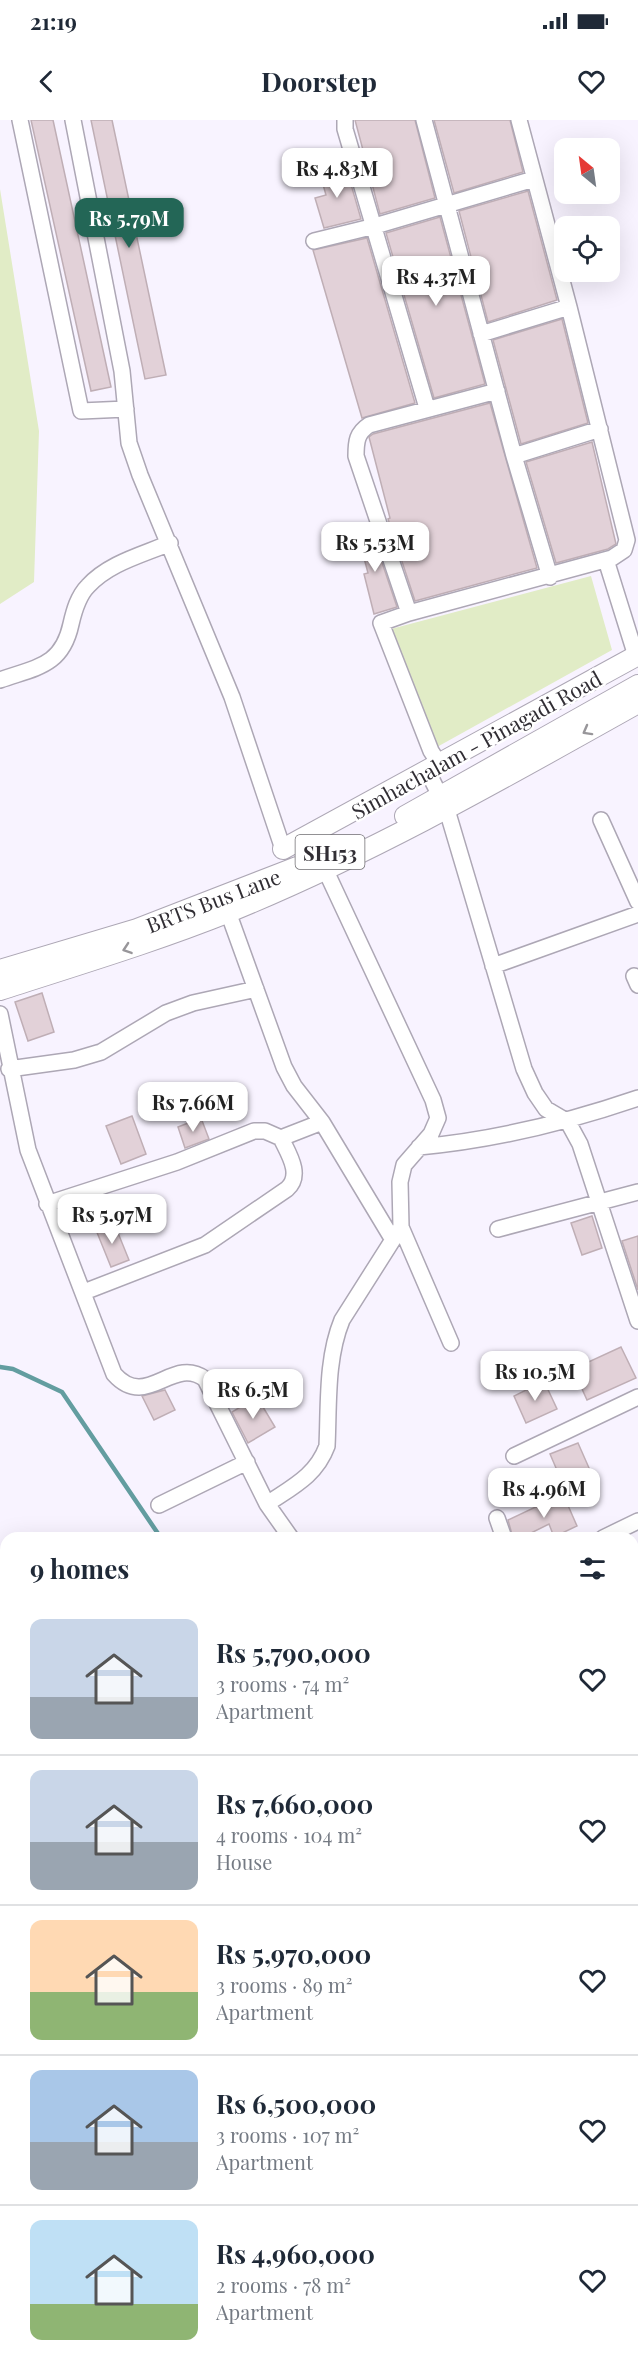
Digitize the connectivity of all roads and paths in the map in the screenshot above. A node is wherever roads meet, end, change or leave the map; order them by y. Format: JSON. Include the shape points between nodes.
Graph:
{"nodes":[{"id":1,"x":20,"y":120,"type":"edge"},
{"id":2,"x":73,"y":120,"type":"edge"},
{"id":3,"x":345,"y":120,"type":"edge"},
{"id":4,"x":424,"y":120,"type":"edge"},
{"id":5,"x":519,"y":120,"type":"edge"},
{"id":6,"x":534,"y":179,"type":"junction"},
{"id":7,"x":446,"y":205,"type":"junction"},
{"id":8,"x":375,"y":226,"type":"junction"},
{"id":9,"x":314,"y":241,"type":"dead end"},
{"id":10,"x":569,"y":307,"type":"junction"},
{"id":11,"x":481,"y":334,"type":"junction"},
{"id":12,"x":497,"y":391,"type":"junction"},
{"id":13,"x":427,"y":408,"type":"junction"},
{"id":14,"x":126,"y":409,"type":"junction"},
{"id":15,"x":600,"y":429,"type":"junction"},
{"id":16,"x":514,"y":456,"type":"junction"},
{"id":17,"x":170,"y":543,"type":"junction"},
{"id":18,"x":606,"y":560,"type":"junction"},
{"id":19,"x":550,"y":577,"type":"junction"},
{"id":20,"x":409,"y":613,"type":"junction"},
{"id":21,"x":637,"y":656,"type":"edge"},
{"id":22,"x":0,"y":680,"type":"edge"},
{"id":23,"x":638,"y":685,"type":"edge"},
{"id":24,"x":638,"y":703,"type":"edge"},
{"id":25,"x":434,"y":768,"type":"junction"},
{"id":26,"x":444,"y":804,"type":"junction"},
{"id":27,"x":601,"y":820,"type":"dead end"},
{"id":28,"x":283,"y":849,"type":"joint"},
{"id":29,"x":326,"y":869,"type":"junction"},
{"id":30,"x":638,"y":902,"type":"edge"},
{"id":31,"x":228,"y":912,"type":"junction"},
{"id":32,"x":638,"y":914,"type":"edge"},
{"id":33,"x":493,"y":966,"type":"junction"},
{"id":34,"x":0,"y":970,"type":"edge"},
{"id":35,"x":256,"y":989,"type":"junction"},
{"id":36,"x":0,"y":990,"type":"edge"},
{"id":37,"x":0,"y":1014,"type":"edge"},
{"id":38,"x":9,"y":1069,"type":"junction"},
{"id":39,"x":638,"y":1098,"type":"edge"},
{"id":40,"x":322,"y":1122,"type":"junction"},
{"id":41,"x":568,"y":1122,"type":"junction"},
{"id":42,"x":281,"y":1138,"type":"junction"},
{"id":43,"x":419,"y":1147,"type":"junction"},
{"id":44,"x":638,"y":1192,"type":"edge"},
{"id":45,"x":601,"y":1203,"type":"junction"},
{"id":46,"x":47,"y":1204,"type":"junction"},
{"id":47,"x":402,"y":1227,"type":"junction"},
{"id":48,"x":498,"y":1229,"type":"dead end"},
{"id":49,"x":393,"y":1240,"type":"junction"},
{"id":50,"x":632,"y":1286,"type":"edge"},
{"id":51,"x":84,"y":1292,"type":"junction"},
{"id":52,"x":638,"y":1321,"type":"edge"},
{"id":53,"x":451,"y":1343,"type":"dead end"},
{"id":54,"x":638,"y":1397,"type":"edge"},
{"id":55,"x":514,"y":1456,"type":"dead end"},
{"id":56,"x":247,"y":1462,"type":"junction"},
{"id":57,"x":267,"y":1504,"type":"junction"},
{"id":58,"x":159,"y":1505,"type":"dead end"},
{"id":59,"x":497,"y":1518,"type":"dead end"},
{"id":60,"x":638,"y":1521,"type":"edge"},
{"id":61,"x":287,"y":1532,"type":"edge"},
{"id":62,"x":502,"y":1532,"type":"edge"},
{"id":63,"x":615,"y":1532,"type":"edge"}],
"edges":[{"from":1,"to":14,"type":"street","via":[[81,411]]},
{"from":2,"to":14,"type":"street"},
{"from":3,"to":8,"type":"street"},
{"from":4,"to":7,"type":"street"},
{"from":5,"to":6,"type":"street"},
{"from":6,"to":7,"type":"street"},
{"from":6,"to":10,"type":"street"},
{"from":7,"to":8,"type":"street"},
{"from":7,"to":11,"type":"street"},
{"from":8,"to":9,"type":"street"},
{"from":8,"to":13,"type":"street"},
{"from":10,"to":11,"type":"street"},
{"from":10,"to":15,"type":"street"},
{"from":11,"to":12,"type":"street"},
{"from":12,"to":13,"type":"street"},
{"from":12,"to":16,"type":"street"},
{"from":13,"to":20,"type":"street","via":[[369,425],[360,431],[356,443],[356,456]]},
{"from":14,"to":17,"type":"street","via":[[133,453]]},
{"from":15,"to":16,"type":"street"},
{"from":15,"to":18,"type":"street","via":[[627,540],[624,550]]},
{"from":16,"to":19,"type":"street"},
{"from":17,"to":22,"type":"street","via":[[110,568],[87,587],[75,607],[67,644],[57,656]]},
{"from":17,"to":28,"type":"street","via":[[232,697]]},
{"from":18,"to":19,"type":"street"},
{"from":18,"to":21,"type":"street"},
{"from":19,"to":20,"type":"street"},
{"from":20,"to":25,"type":"street","via":[[381,622]]},
{"from":21,"to":25,"type":"main road","name":"Simhachalam - Pinagadi Road"},
{"from":23,"to":26,"type":"main road","name":"BRTS Bus Lane","number":"SH153"},
{"from":24,"to":26,"type":"main road","name":"Simhachalam - Pinagadi Road","one_way":true},
{"from":25,"to":26,"type":"street"},
{"from":25,"to":28,"type":"main road","name":"Simhachalam - Pinagadi Road"},
{"from":26,"to":29,"type":"main road","name":"Simhachalam - Pinagadi Road"},
{"from":26,"to":33,"type":"street"},
{"from":26,"to":34,"type":"main road","name":"BRTS Bus Lane","number":"SH153","via":[[213,902]]},
{"from":27,"to":30,"type":"street"},
{"from":29,"to":31,"type":"main road","name":"Simhachalam - Pinagadi Road"},
{"from":29,"to":43,"type":"street","via":[[437,1111],[437,1124]]},
{"from":31,"to":35,"type":"street"},
{"from":31,"to":36,"type":"main road","name":"Simhachalam - Pinagadi Road","one_way":true},
{"from":32,"to":33,"type":"street"},
{"from":33,"to":41,"type":"street","via":[[535,1093],[546,1109]]},
{"from":35,"to":38,"type":"street","via":[[166,1013],[101,1052]]},
{"from":35,"to":40,"type":"street","via":[[284,1067]]},
{"from":37,"to":38,"type":"street"},
{"from":38,"to":46,"type":"street","via":[[28,1150]]},
{"from":39,"to":41,"type":"street"},
{"from":40,"to":42,"type":"street"},
{"from":40,"to":49,"type":"street"},
{"from":41,"to":43,"type":"street","via":[[471,1142]]},
{"from":41,"to":45,"type":"street"},
{"from":42,"to":46,"type":"street","via":[[254,1131],[177,1162]]},
{"from":42,"to":51,"type":"street","via":[[295,1173],[287,1189],[205,1245]]},
{"from":43,"to":47,"type":"street","via":[[404,1165],[400,1182]]},
{"from":44,"to":45,"type":"street"},
{"from":45,"to":48,"type":"street"},
{"from":45,"to":50,"type":"street"},
{"from":46,"to":51,"type":"street"},
{"from":47,"to":49,"type":"street"},
{"from":47,"to":53,"type":"street"},
{"from":49,"to":57,"type":"street","via":[[335,1336],[327,1446],[322,1460],[313,1473]]},
{"from":50,"to":52,"type":"street"},
{"from":51,"to":56,"type":"street","via":[[114,1374],[123,1384],[140,1389],[187,1371],[197,1373],[205,1379]]},
{"from":54,"to":55,"type":"street"},
{"from":56,"to":57,"type":"street"},
{"from":56,"to":58,"type":"street"},
{"from":57,"to":61,"type":"street"},
{"from":59,"to":62,"type":"street"},
{"from":60,"to":63,"type":"street"}]}
